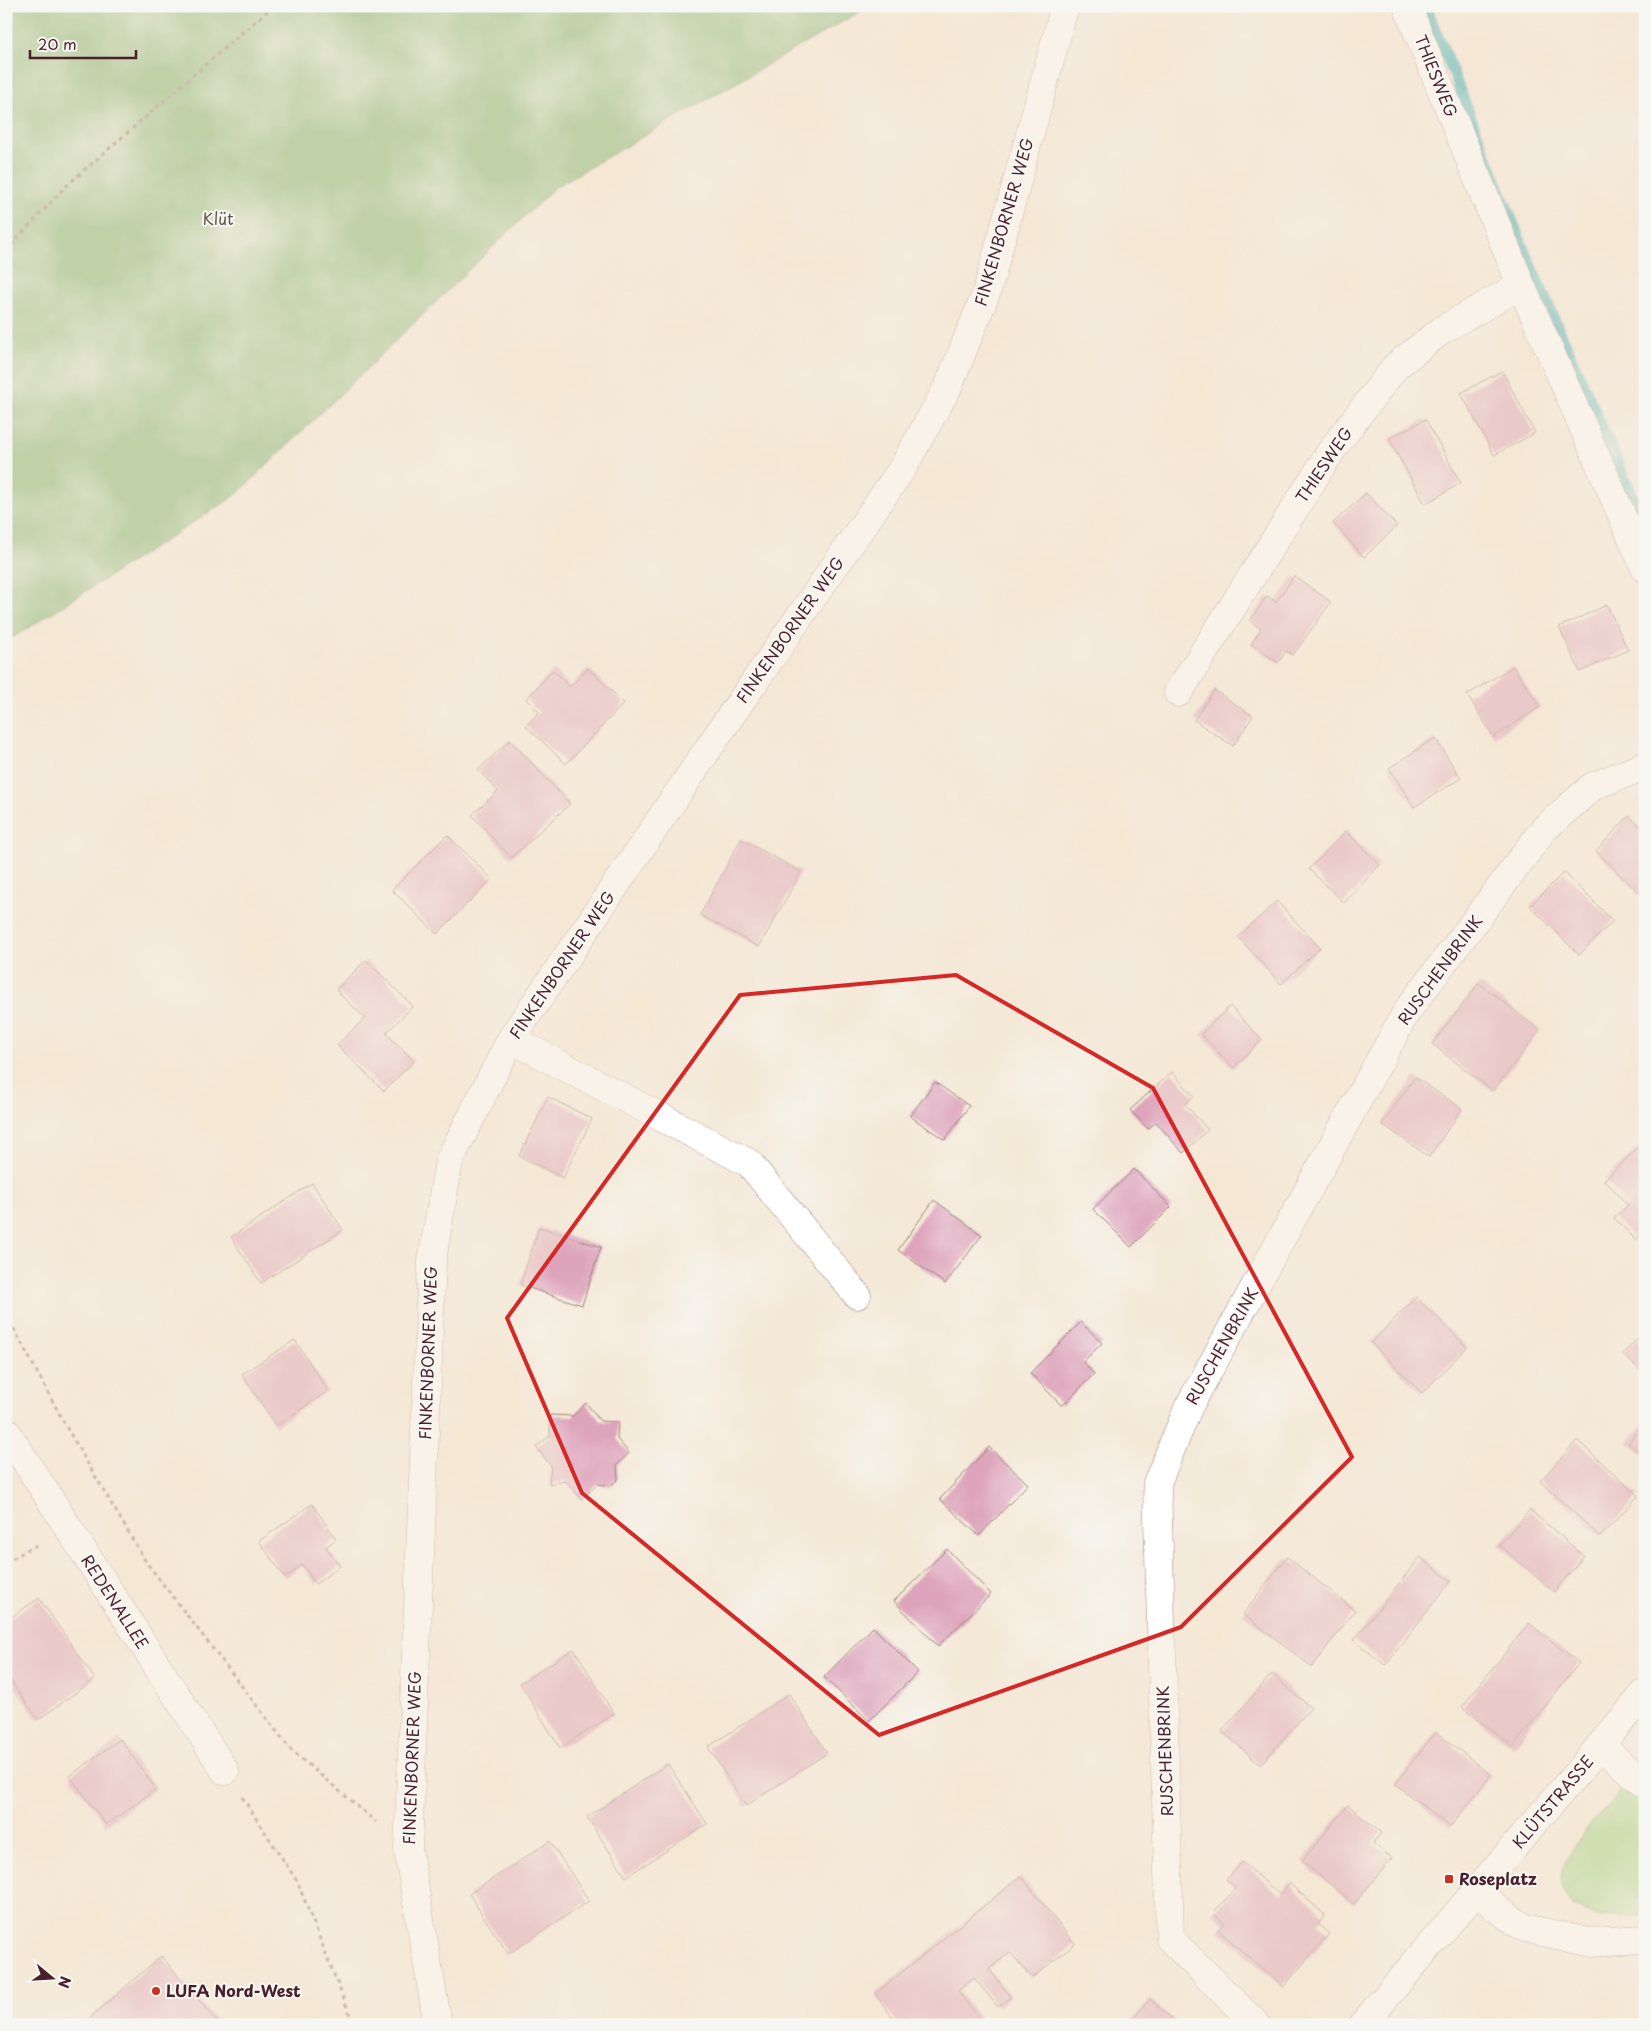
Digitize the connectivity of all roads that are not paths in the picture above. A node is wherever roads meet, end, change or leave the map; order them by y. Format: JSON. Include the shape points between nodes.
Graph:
{"nodes":[{"id":1,"x":1065,"y":6,"type":"edge"},
{"id":2,"x":1407,"y":6,"type":"edge"},
{"id":3,"x":1521,"y":285,"type":"junction"},
{"id":4,"x":1645,"y":568,"type":"edge"},
{"id":5,"x":1178,"y":693,"type":"dead end"},
{"id":6,"x":1645,"y":766,"type":"edge"},
{"id":7,"x":511,"y":1040,"type":"junction"},
{"id":8,"x":857,"y":1295,"type":"dead end"},
{"id":9,"x":6,"y":1431,"type":"edge"},
{"id":10,"x":1645,"y":1693,"type":"edge"},
{"id":11,"x":1600,"y":1746,"type":"junction"},
{"id":12,"x":225,"y":1771,"type":"road end"},
{"id":13,"x":1645,"y":1784,"type":"edge"},
{"id":14,"x":1478,"y":1891,"type":"junction"},
{"id":15,"x":1645,"y":1939,"type":"edge"},
{"id":16,"x":438,"y":2025,"type":"edge"},
{"id":17,"x":1257,"y":2025,"type":"edge"},
{"id":18,"x":1362,"y":2025,"type":"edge"}],
"edges":[{"from":1,"to":7,"type":"street","name":"FINKENBORNER WEG","via":[[987,291],[948,387],[902,469]]},
{"from":2,"to":3,"type":"street","name":"THIESWEG"},
{"from":3,"to":4,"type":"street","name":"THIESWEG"},
{"from":3,"to":5,"type":"street","name":"THIESWEG","via":[[1442,330],[1396,366],[1333,448]]},
{"from":6,"to":17,"type":"street","name":"RUSCHENBRINK","via":[[1593,786],[1544,829],[1407,1012],[1189,1406],[1157,1483],[1170,1939]]},
{"from":7,"to":8,"type":"street","via":[[749,1163]]},
{"from":7,"to":16,"type":"street","name":"FINKENBORNER WEG","via":[[449,1161],[432,1260],[408,1850]]},
{"from":9,"to":12,"type":"street","name":"REDENALLEE"},
{"from":10,"to":11,"type":"street","name":"KLÜTSTRASSE"},
{"from":11,"to":13,"type":"street"},
{"from":11,"to":14,"type":"street","name":"KLÜTSTRASSE"},
{"from":14,"to":15,"type":"street","via":[[1525,1928],[1588,1942]]},
{"from":14,"to":18,"type":"street","name":"KLÜTSTRASSE"}]}
